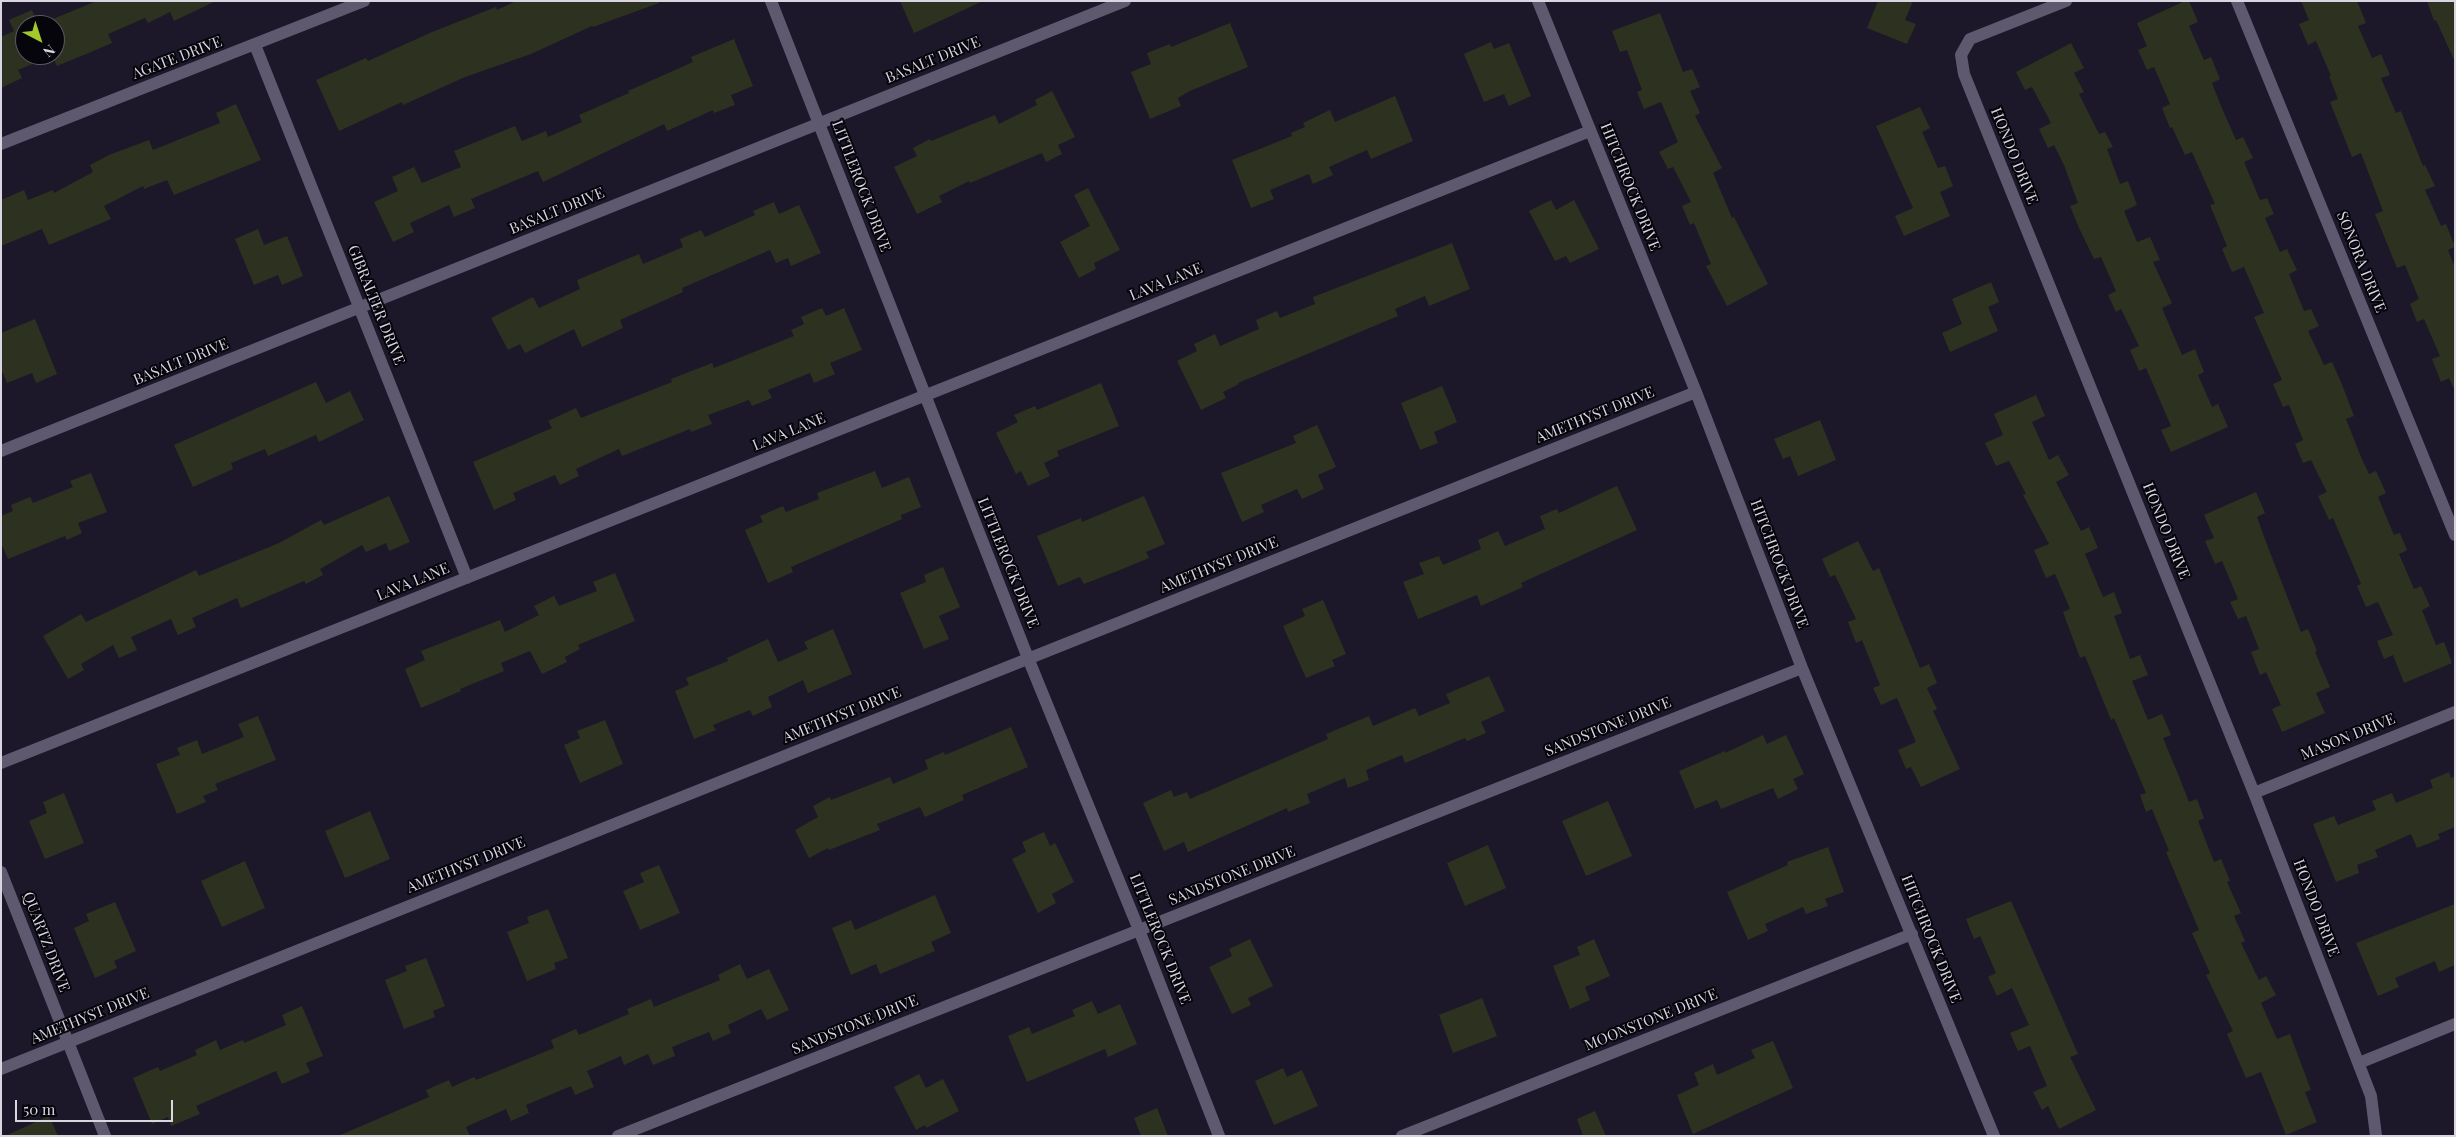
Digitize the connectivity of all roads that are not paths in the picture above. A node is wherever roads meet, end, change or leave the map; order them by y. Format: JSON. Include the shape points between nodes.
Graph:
{"nodes":[{"id":1,"x":364,"y":1,"type":"edge"},
{"id":2,"x":771,"y":1,"type":"edge"},
{"id":3,"x":1125,"y":1,"type":"edge"},
{"id":4,"x":1538,"y":1,"type":"edge"},
{"id":5,"x":2066,"y":1,"type":"edge"},
{"id":6,"x":2237,"y":1,"type":"edge"},
{"id":7,"x":255,"y":45,"type":"junction"},
{"id":8,"x":819,"y":123,"type":"junction"},
{"id":9,"x":1590,"y":131,"type":"junction"},
{"id":10,"x":1,"y":144,"type":"edge"},
{"id":11,"x":360,"y":309,"type":"junction"},
{"id":12,"x":1696,"y":392,"type":"junction"},
{"id":13,"x":925,"y":395,"type":"junction"},
{"id":14,"x":1,"y":452,"type":"edge"},
{"id":15,"x":2455,"y":535,"type":"edge"},
{"id":16,"x":466,"y":578,"type":"junction"},
{"id":17,"x":1028,"y":658,"type":"junction"},
{"id":18,"x":1802,"y":668,"type":"junction"},
{"id":19,"x":2455,"y":712,"type":"edge"},
{"id":20,"x":1,"y":763,"type":"edge"},
{"id":21,"x":2254,"y":793,"type":"junction"},
{"id":22,"x":1,"y":872,"type":"edge"},
{"id":23,"x":1139,"y":930,"type":"junction"},
{"id":24,"x":1912,"y":934,"type":"junction"},
{"id":25,"x":2455,"y":1024,"type":"edge"},
{"id":26,"x":68,"y":1042,"type":"junction"},
{"id":27,"x":2359,"y":1063,"type":"junction"},
{"id":28,"x":1,"y":1068,"type":"edge"},
{"id":29,"x":105,"y":1136,"type":"edge"},
{"id":30,"x":618,"y":1136,"type":"edge"},
{"id":31,"x":1219,"y":1136,"type":"edge"},
{"id":32,"x":1402,"y":1136,"type":"edge"},
{"id":33,"x":1994,"y":1136,"type":"edge"},
{"id":34,"x":2376,"y":1136,"type":"edge"}],
"edges":[{"from":1,"to":7,"type":"street","name":"AGATE DRIVE"},
{"from":2,"to":8,"type":"street","name":"LITTLEROCK DRIVE"},
{"from":3,"to":8,"type":"street","name":"BASALT DRIVE"},
{"from":4,"to":9,"type":"street","name":"HITCHROCK DRIVE"},
{"from":5,"to":21,"type":"street","name":"HONDO DRIVE","via":[[1970,39],[1961,55],[1964,74]]},
{"from":6,"to":15,"type":"street","name":"SONORA DRIVE"},
{"from":7,"to":10,"type":"street","name":"AGATE DRIVE"},
{"from":7,"to":11,"type":"street","name":"GIBRALTER DRIVE"},
{"from":8,"to":11,"type":"street","name":"BASALT DRIVE"},
{"from":8,"to":13,"type":"street","name":"LITTLEROCK DRIVE"},
{"from":9,"to":12,"type":"street","name":"HITCHROCK DRIVE"},
{"from":9,"to":13,"type":"street","name":"LAVA LANE"},
{"from":11,"to":14,"type":"street","name":"BASALT DRIVE"},
{"from":11,"to":16,"type":"street","name":"GIBRALTER DRIVE"},
{"from":12,"to":17,"type":"street","name":"AMETHYST DRIVE"},
{"from":12,"to":18,"type":"street","name":"HITCHROCK DRIVE"},
{"from":13,"to":16,"type":"street","name":"LAVA LANE"},
{"from":13,"to":17,"type":"street","name":"LITTLEROCK DRIVE"},
{"from":16,"to":20,"type":"street","name":"LAVA LANE"},
{"from":17,"to":23,"type":"street","name":"LITTLEROCK DRIVE"},
{"from":17,"to":26,"type":"street","name":"AMETHYST DRIVE"},
{"from":18,"to":23,"type":"street","name":"SANDSTONE DRIVE"},
{"from":18,"to":24,"type":"street","name":"HITCHROCK DRIVE"},
{"from":19,"to":21,"type":"street","name":"MASON DRIVE"},
{"from":21,"to":27,"type":"street","name":"HONDO DRIVE"},
{"from":22,"to":26,"type":"street","name":"QUARTZ DRIVE"},
{"from":23,"to":30,"type":"street","name":"SANDSTONE DRIVE"},
{"from":23,"to":31,"type":"street","name":"LITTLEROCK DRIVE"},
{"from":24,"to":32,"type":"street","name":"MOONSTONE DRIVE"},
{"from":24,"to":33,"type":"street","name":"HITCHROCK DRIVE"},
{"from":25,"to":27,"type":"street"},
{"from":26,"to":28,"type":"street","name":"AMETHYST DRIVE"},
{"from":26,"to":29,"type":"street","name":"QUARTZ DRIVE"},
{"from":27,"to":34,"type":"street","name":"HONDO DRIVE","via":[[2372,1096]]}]}
